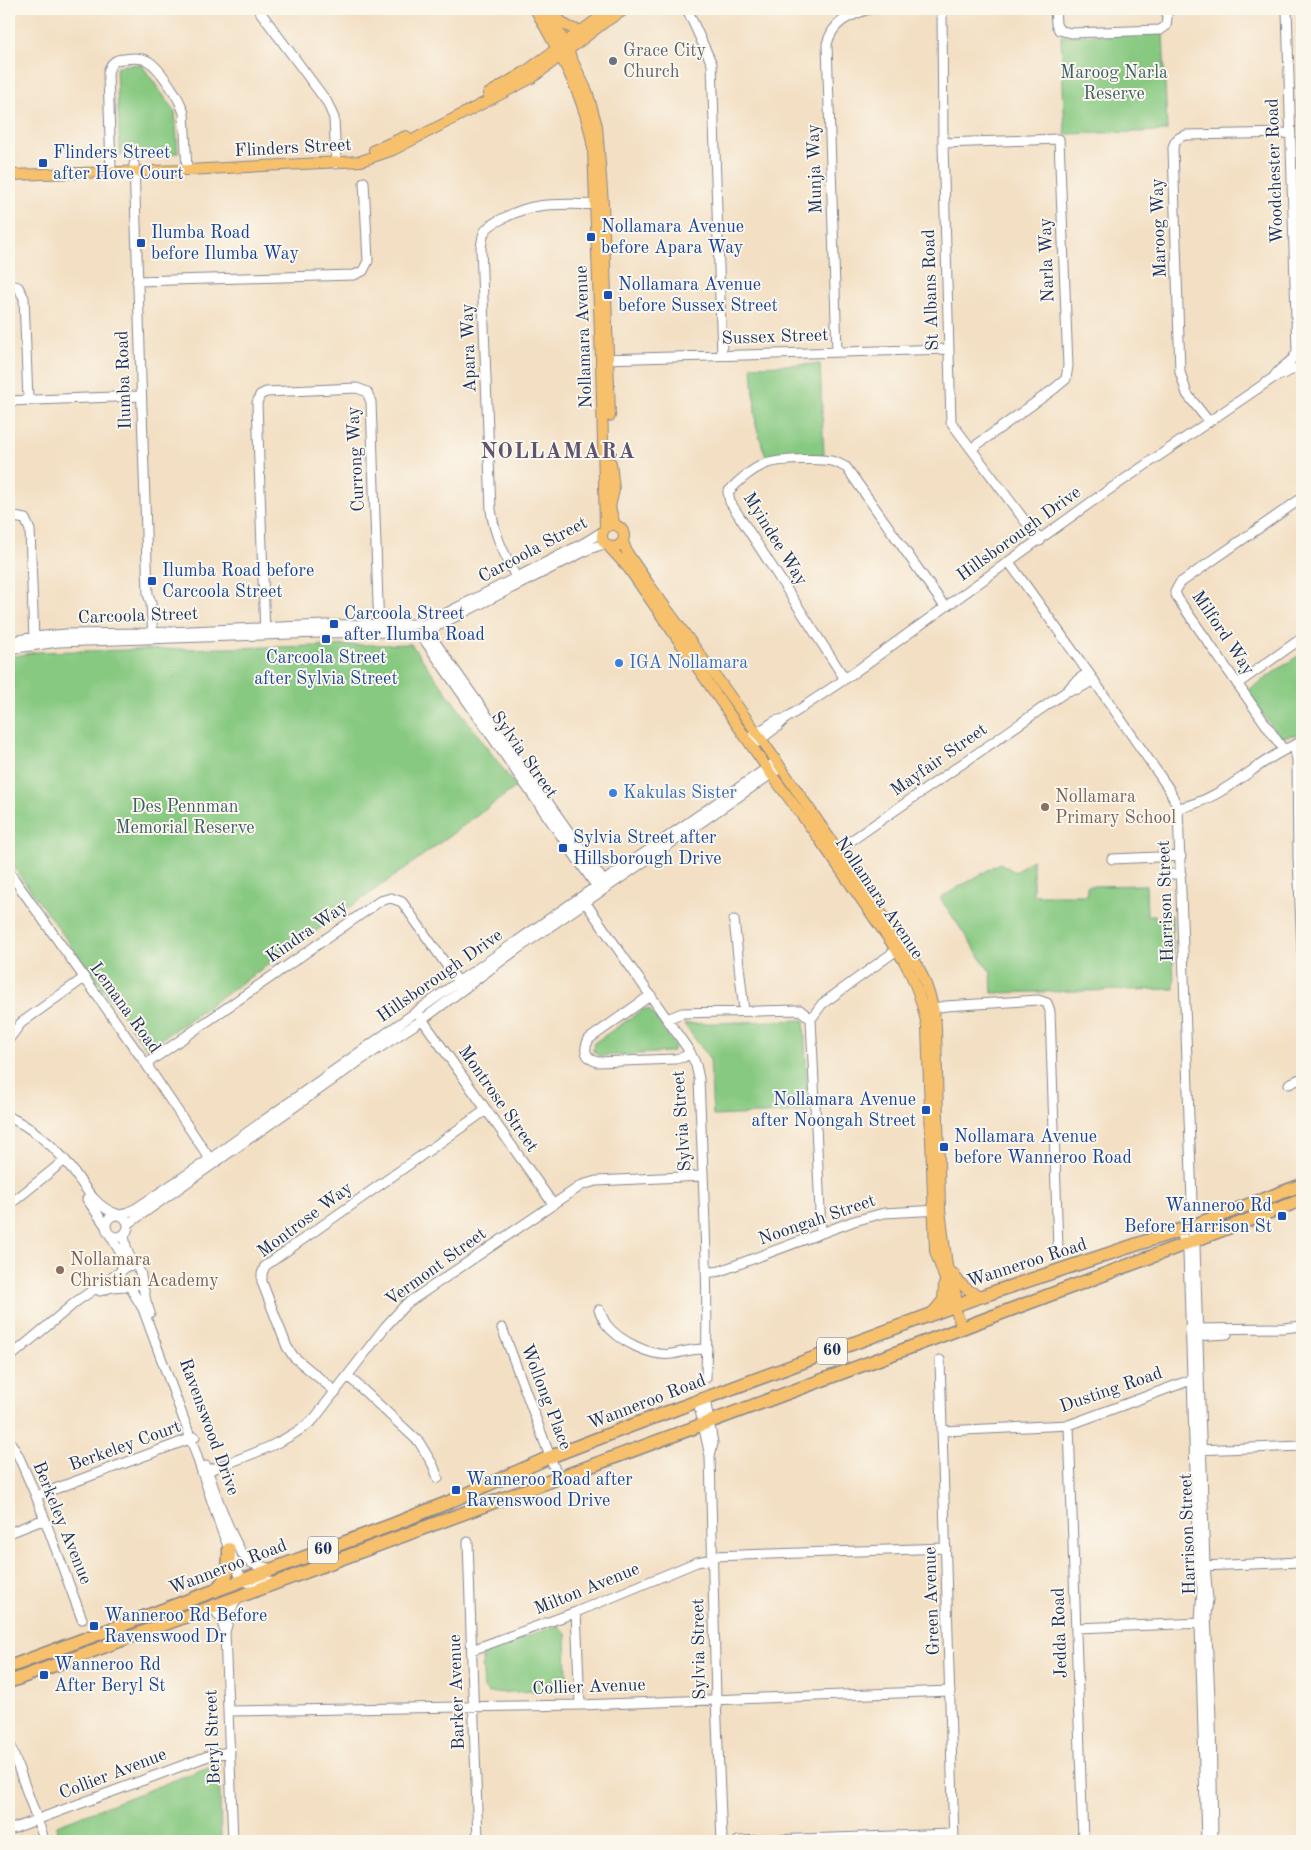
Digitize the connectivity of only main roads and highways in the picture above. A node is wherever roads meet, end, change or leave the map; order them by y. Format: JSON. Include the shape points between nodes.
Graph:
{"nodes":[{"id":1,"x":535,"y":9,"type":"edge"},
{"id":2,"x":548,"y":9,"type":"edge"},
{"id":3,"x":610,"y":9,"type":"edge"},
{"id":4,"x":626,"y":9,"type":"edge"},
{"id":5,"x":580,"y":30,"type":"junction"},
{"id":6,"x":562,"y":50,"type":"junction"},
{"id":7,"x":9,"y":168,"type":"edge"},
{"id":8,"x":111,"y":168,"type":"junction"},
{"id":9,"x":9,"y":175,"type":"edge"},
{"id":10,"x":607,"y":528,"type":"junction"},
{"id":11,"x":623,"y":542,"type":"junction"},
{"id":12,"x":607,"y":546,"type":"junction"},
{"id":13,"x":658,"y":603,"type":"junction"},
{"id":14,"x":755,"y":739,"type":"junction"},
{"id":15,"x":834,"y":853,"type":"junction"},
{"id":16,"x":1302,"y":1185,"type":"edge"},
{"id":17,"x":1302,"y":1200,"type":"edge"},
{"id":18,"x":937,"y":1211,"type":"junction"},
{"id":19,"x":947,"y":1262,"type":"junction"},
{"id":20,"x":944,"y":1280,"type":"junction"},
{"id":21,"x":982,"y":1296,"type":"junction"},
{"id":22,"x":957,"y":1305,"type":"junction"},
{"id":23,"x":929,"y":1315,"type":"junction"},
{"id":24,"x":964,"y":1327,"type":"junction"},
{"id":25,"x":229,"y":1549,"type":"road end"},
{"id":26,"x":215,"y":1590,"type":"junction"},
{"id":27,"x":9,"y":1667,"type":"edge"},
{"id":28,"x":9,"y":1682,"type":"edge"}],
"edges":[{"from":1,"to":6,"type":"main road","name":"Nollamara Avenue"},
{"from":2,"to":5,"type":"main road","via":[[565,26]]},
{"from":2,"to":6,"type":"main road","name":"Nollamara Avenue"},
{"from":3,"to":5,"type":"main road","name":"Flinders Street"},
{"from":4,"to":6,"type":"main road","name":"Flinders Street"},
{"from":5,"to":6,"type":"main road","name":"Flinders Street"},
{"from":6,"to":8,"type":"main road","name":"Flinders Street","via":[[517,78],[410,134],[366,153],[336,161]]},
{"from":6,"to":10,"type":"main road","name":"Nollamara Avenue","via":[[591,135],[599,205]]},
{"from":7,"to":8,"type":"main road","name":"Flinders Street"},
{"from":8,"to":9,"type":"main road","name":"Flinders Street"},
{"from":10,"to":11,"type":"main road","via":[[620,528],[624,533]]},
{"from":10,"to":12,"type":"main road","via":[[601,538]]},
{"from":11,"to":12,"type":"main road","via":[[616,548]]},
{"from":11,"to":13,"type":"main road","name":"Nollamara Avenue"},
{"from":12,"to":13,"type":"main road","name":"Nollamara Avenue"},
{"from":13,"to":14,"type":"main road","name":"Nollamara Avenue"},
{"from":14,"to":15,"type":"main road","name":"Nollamara Avenue","via":[[779,765]]},
{"from":14,"to":15,"type":"main road","name":"Nollamara Avenue","via":[[769,771]]},
{"from":15,"to":18,"type":"main road","name":"Nollamara Avenue","via":[[900,948],[918,966],[931,995],[928,1028]]},
{"from":16,"to":21,"type":"highway","name":"Wanneroo Road","number":"60","via":[[1184,1229]]},
{"from":17,"to":24,"type":"highway","name":"Wanneroo Road","number":"60"},
{"from":18,"to":19,"type":"main road","name":"Nollamara Avenue"},
{"from":18,"to":20,"type":"main road","name":"Nollamara Avenue","via":[[935,1251]]},
{"from":19,"to":21,"type":"main road","via":[[960,1283]]},
{"from":19,"to":22,"type":"main road","name":"Nollamara Avenue"},
{"from":20,"to":22,"type":"main road","name":"Nollamara Avenue"},
{"from":20,"to":23,"type":"main road","via":[[943,1300]]},
{"from":21,"to":22,"type":"highway","name":"Wanneroo Road","number":"60"},
{"from":22,"to":23,"type":"highway","name":"Wanneroo Road","number":"60"},
{"from":22,"to":24,"type":"main road","name":"Nollamara Avenue"},
{"from":23,"to":26,"type":"highway","name":"Wanneroo Road","number":"60","via":[[550,1457],[440,1506]]},
{"from":24,"to":28,"type":"highway","name":"Wanneroo Road","number":"60"},
{"from":25,"to":26,"type":"highway","via":[[225,1581]]},
{"from":26,"to":27,"type":"highway","name":"Wanneroo Road","number":"60"}]}
